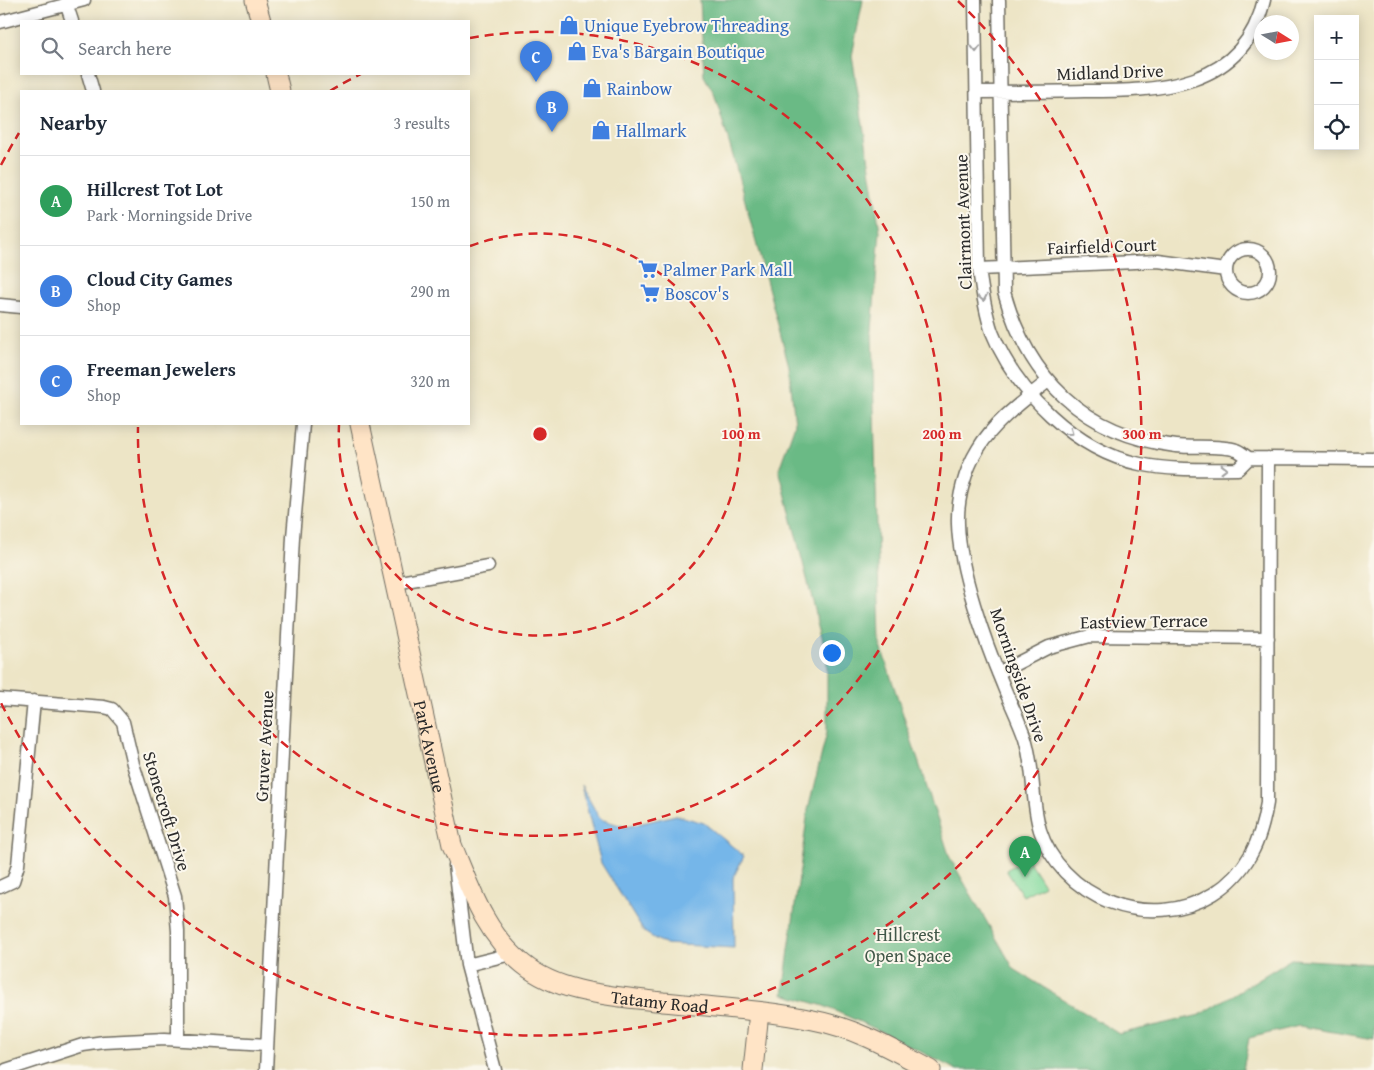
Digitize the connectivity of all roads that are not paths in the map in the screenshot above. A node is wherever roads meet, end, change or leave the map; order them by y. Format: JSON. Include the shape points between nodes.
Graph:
{"nodes":[{"id":1,"x":84,"y":0,"type":"edge"},
{"id":2,"x":255,"y":0,"type":"edge"},
{"id":3,"x":975,"y":0,"type":"edge"},
{"id":4,"x":999,"y":0,"type":"edge"},
{"id":5,"x":1264,"y":0,"type":"edge"},
{"id":6,"x":66,"y":3,"type":"junction"},
{"id":7,"x":72,"y":20,"type":"edge"},
{"id":8,"x":262,"y":20,"type":"edge"},
{"id":9,"x":0,"y":22,"type":"edge"},
{"id":10,"x":88,"y":75,"type":"edge"},
{"id":11,"x":276,"y":75,"type":"edge"},
{"id":12,"x":93,"y":90,"type":"edge"},
{"id":13,"x":280,"y":90,"type":"edge"},
{"id":14,"x":977,"y":92,"type":"junction"},
{"id":15,"x":1000,"y":92,"type":"junction"},
{"id":16,"x":1003,"y":268,"type":"junction"},
{"id":17,"x":979,"y":269,"type":"junction"},
{"id":18,"x":1226,"y":270,"type":"dead end"},
{"id":19,"x":0,"y":305,"type":"edge"},
{"id":20,"x":20,"y":306,"type":"edge"},
{"id":21,"x":1048,"y":380,"type":"junction"},
{"id":22,"x":1032,"y":394,"type":"junction"},
{"id":23,"x":303,"y":425,"type":"edge"},
{"id":24,"x":360,"y":425,"type":"edge"},
{"id":25,"x":1249,"y":458,"type":"junction"},
{"id":26,"x":1268,"y":458,"type":"junction"},
{"id":27,"x":1374,"y":459,"type":"edge"},
{"id":28,"x":488,"y":566,"type":"dead end"},
{"id":29,"x":395,"y":583,"type":"junction"},
{"id":30,"x":1268,"y":638,"type":"junction"},
{"id":31,"x":998,"y":673,"type":"junction"},
{"id":32,"x":0,"y":699,"type":"edge"},
{"id":33,"x":34,"y":701,"type":"junction"},
{"id":34,"x":452,"y":845,"type":"junction"},
{"id":35,"x":0,"y":887,"type":"edge"},
{"id":36,"x":512,"y":954,"type":"junction"},
{"id":37,"x":467,"y":965,"type":"junction"},
{"id":38,"x":759,"y":1012,"type":"junction"},
{"id":39,"x":178,"y":1040,"type":"junction"},
{"id":40,"x":267,"y":1045,"type":"junction"},
{"id":41,"x":6,"y":1070,"type":"edge"},
{"id":42,"x":266,"y":1070,"type":"edge"},
{"id":43,"x":494,"y":1070,"type":"edge"},
{"id":44,"x":753,"y":1070,"type":"edge"},
{"id":45,"x":931,"y":1070,"type":"edge"}],
"edges":[{"from":1,"to":6,"type":"street"},
{"from":2,"to":8,"type":"main road"},
{"from":3,"to":14,"type":"street","name":"Clairmont Avenue","one_way":true},
{"from":4,"to":15,"type":"street","name":"Clairmont Avenue"},
{"from":5,"to":15,"type":"street","name":"Midland Drive","via":[[1251,32],[1231,57],[1190,82],[1141,91]]},
{"from":6,"to":7,"type":"street"},
{"from":6,"to":9,"type":"street"},
{"from":10,"to":12,"type":"street"},
{"from":11,"to":13,"type":"main road"},
{"from":14,"to":15,"type":"street","name":"Midland Drive"},
{"from":14,"to":17,"type":"street","name":"Clairmont Avenue"},
{"from":15,"to":16,"type":"street","name":"Clairmont Avenue"},
{"from":16,"to":17,"type":"street","name":"Fairfield Court"},
{"from":16,"to":18,"type":"street","name":"Fairfield Court","via":[[1158,261]]},
{"from":16,"to":21,"type":"street","name":"Clairmont Avenue","via":[[1004,292],[1014,323],[1030,356]]},
{"from":17,"to":22,"type":"street","name":"Clairmont Avenue","one_way":true,"via":[[983,300],[994,337],[1000,351]]},
{"from":19,"to":20,"type":"street"},
{"from":21,"to":22,"type":"street","name":"Morningside Drive"},
{"from":21,"to":25,"type":"street","name":"Clairmont Avenue","via":[[1082,412],[1124,434],[1177,446],[1236,450]]},
{"from":22,"to":25,"type":"street","name":"Clairmont Avenue","one_way":true,"via":[[1064,428],[1083,442],[1122,460],[1170,468],[1238,469]]},
{"from":22,"to":31,"type":"street","name":"Morningside Drive","via":[[1000,422],[979,448],[968,470],[958,513],[962,558]]},
{"from":23,"to":40,"type":"street","name":"Gruver Avenue","via":[[293,537]]},
{"from":24,"to":29,"type":"main road","name":"Park Avenue"},
{"from":25,"to":26,"type":"street","name":"Clairmont Avenue"},
{"from":26,"to":27,"type":"street","name":"Clairmont Avenue"},
{"from":26,"to":30,"type":"street","name":"Morningside Drive"},
{"from":28,"to":29,"type":"street"},
{"from":29,"to":34,"type":"main road","name":"Park Avenue"},
{"from":30,"to":31,"type":"street","name":"Eastview Terrace","via":[[1090,636],[1049,647]]},
{"from":30,"to":31,"type":"street","name":"Morningside Drive","via":[[1267,803],[1261,831],[1250,855],[1232,878],[1196,902],[1170,910],[1129,909],[1111,904],[1078,883],[1053,857],[1036,818],[1026,741]]},
{"from":32,"to":33,"type":"street","name":"Stonecroft Drive"},
{"from":33,"to":35,"type":"street","via":[[18,865],[12,881]]},
{"from":33,"to":39,"type":"street","name":"Stonecroft Drive","via":[[104,707],[112,709],[122,722],[175,896]]},
{"from":34,"to":36,"type":"main road","name":"Tatamy Road","via":[[479,911]]},
{"from":34,"to":37,"type":"street","name":"Park Avenue"},
{"from":36,"to":37,"type":"street"},
{"from":36,"to":38,"type":"main road","name":"Tatamy Road","via":[[524,966],[555,983],[600,995]]},
{"from":37,"to":43,"type":"street","name":"Park Avenue"},
{"from":38,"to":44,"type":"main road"},
{"from":38,"to":45,"type":"main road","name":"Tatamy Road","via":[[842,1027]]},
{"from":39,"to":40,"type":"street"},
{"from":39,"to":41,"type":"street","via":[[83,1045]]},
{"from":40,"to":42,"type":"street","name":"Gruver Avenue"}]}
